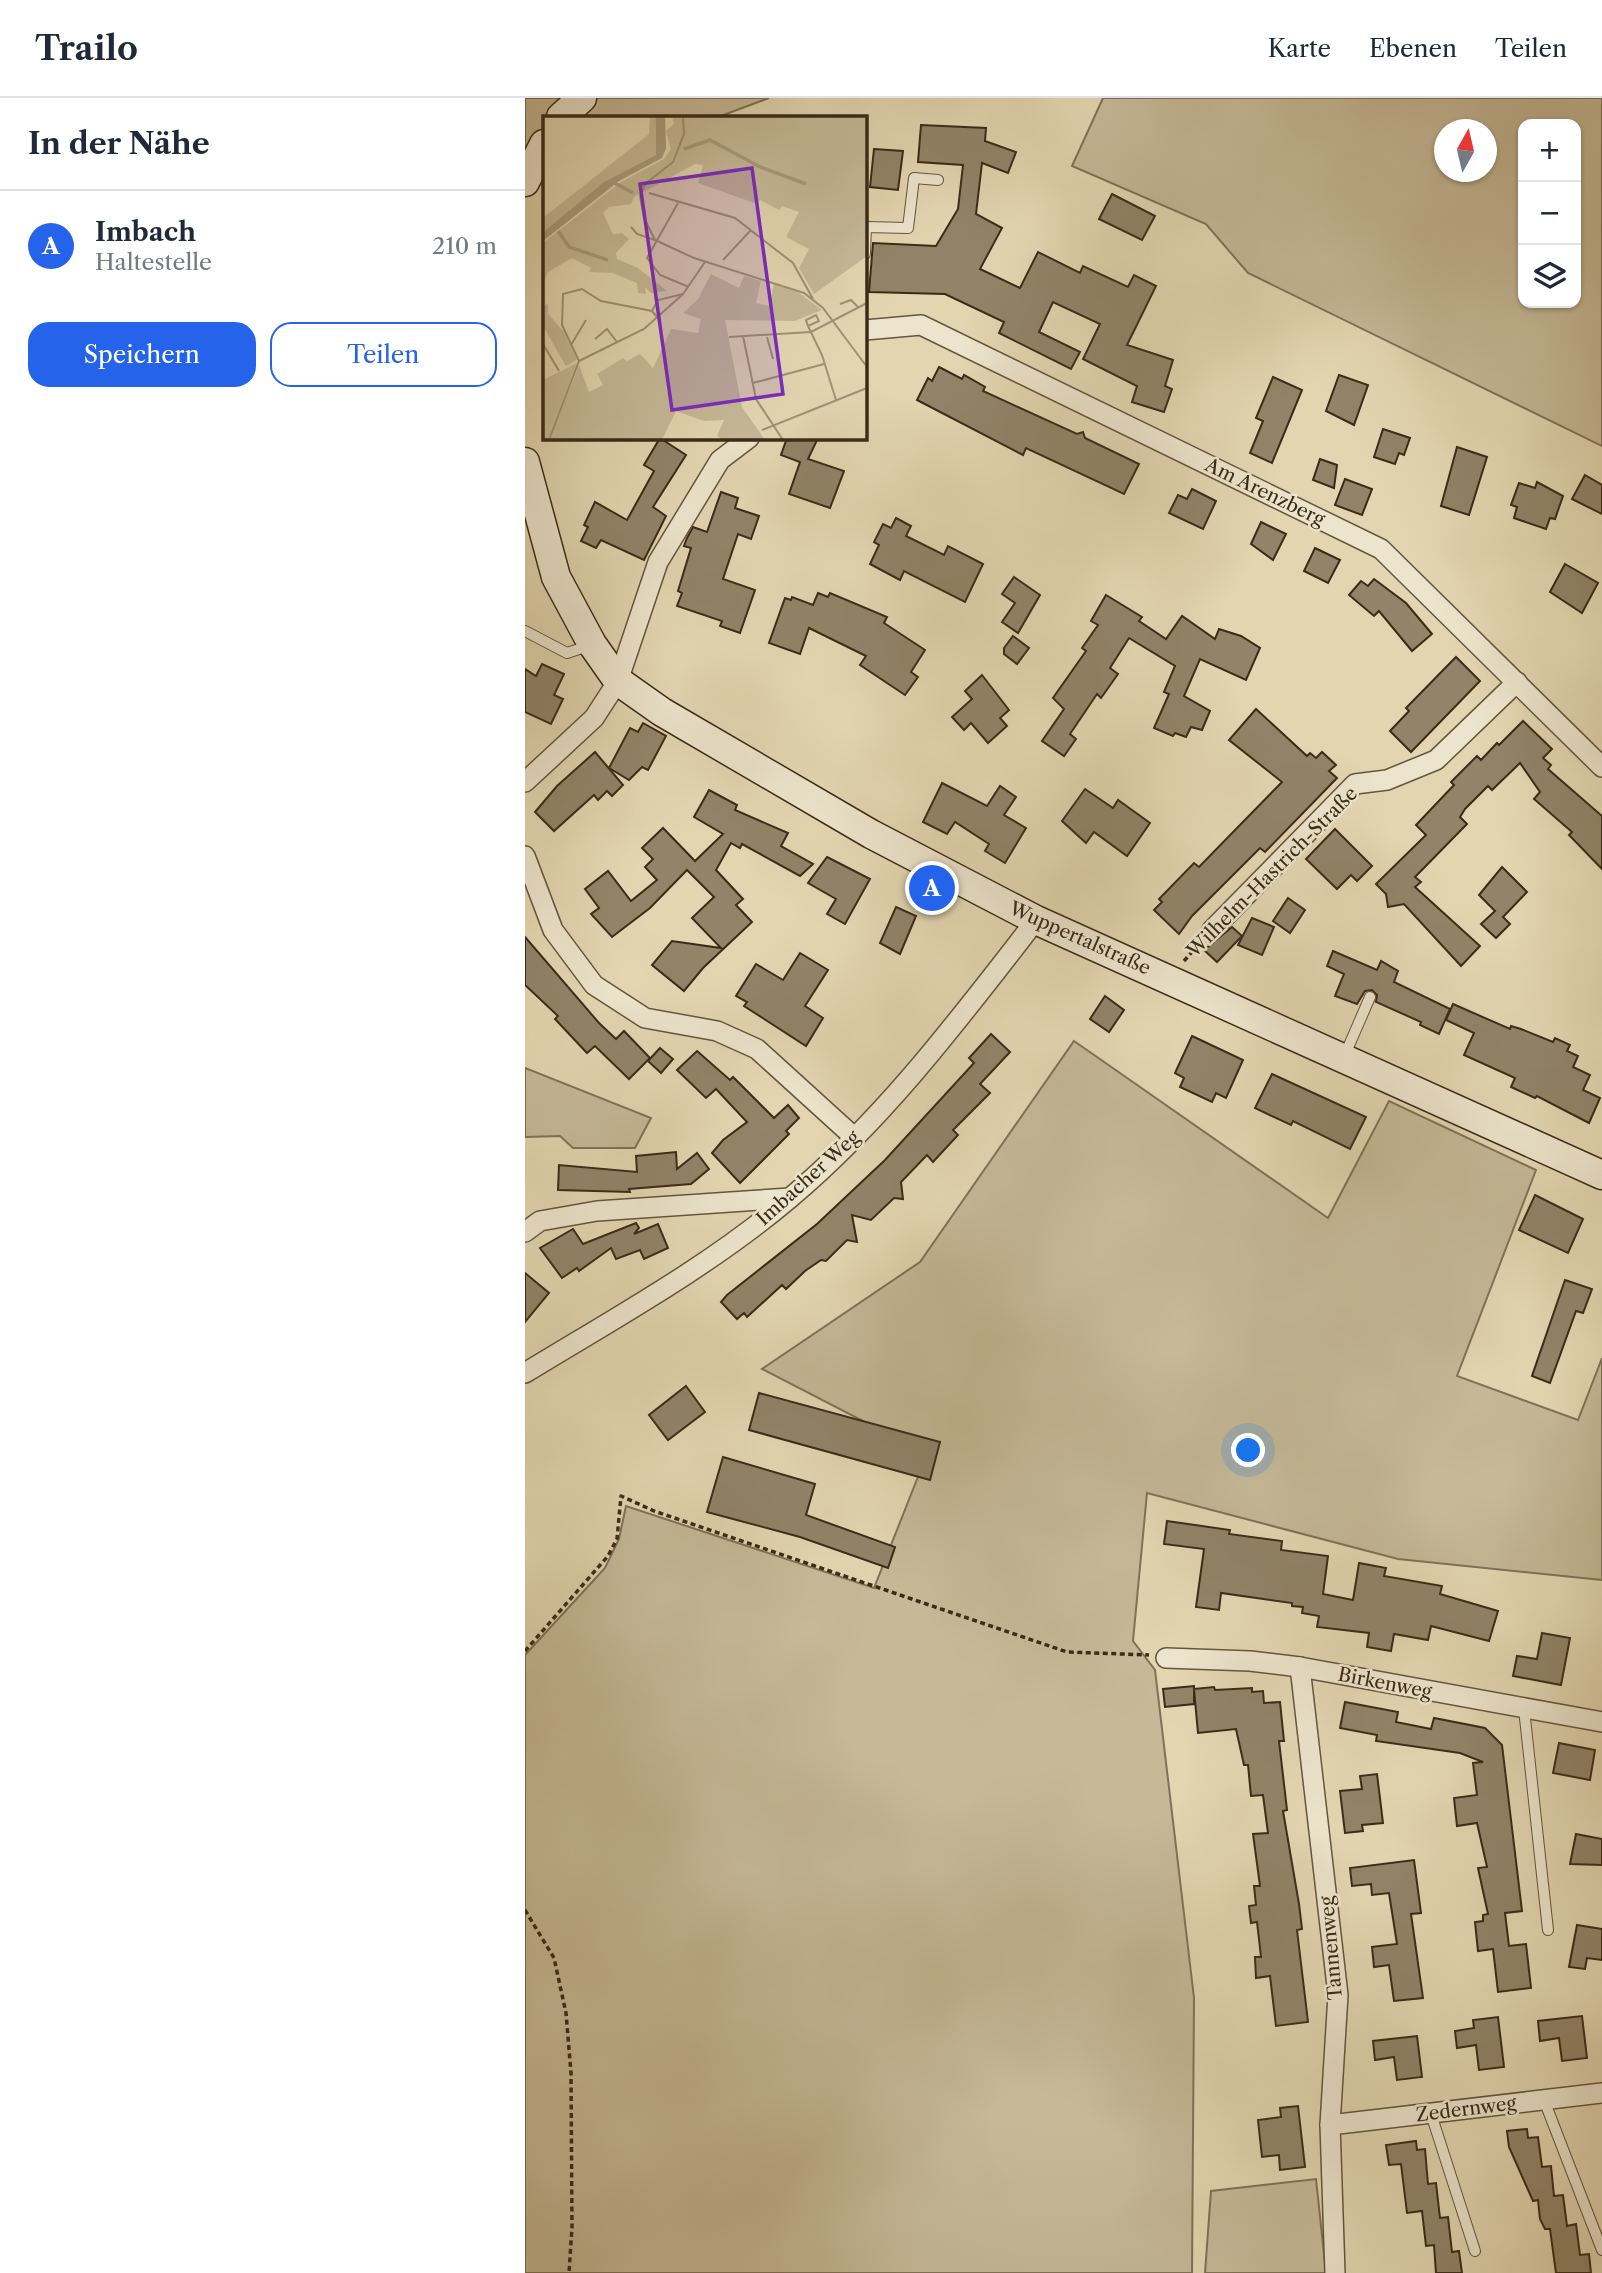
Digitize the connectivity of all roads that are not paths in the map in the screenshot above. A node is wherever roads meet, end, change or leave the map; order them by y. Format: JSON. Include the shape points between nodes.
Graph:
{"nodes":[{"id":1,"x":582,"y":98,"type":"edge"},
{"id":2,"x":562,"y":116,"type":"edge"},
{"id":3,"x":543,"y":146,"type":"edge"},
{"id":4,"x":938,"y":180,"type":"dead end"},
{"id":5,"x":525,"y":182,"type":"edge"},
{"id":6,"x":866,"y":227,"type":"edge"},
{"id":7,"x":866,"y":330,"type":"edge"},
{"id":8,"x":748,"y":439,"type":"edge"},
{"id":9,"x":525,"y":462,"type":"edge"},
{"id":10,"x":525,"y":631,"type":"edge"},
{"id":11,"x":592,"y":645,"type":"junction"},
{"id":12,"x":618,"y":681,"type":"junction"},
{"id":13,"x":1517,"y":682,"type":"junction"},
{"id":14,"x":1602,"y":767,"type":"edge"},
{"id":15,"x":525,"y":782,"type":"edge"},
{"id":16,"x":525,"y":856,"type":"edge"},
{"id":17,"x":1036,"y":920,"type":"junction"},
{"id":18,"x":1212,"y":930,"type":"road end"},
{"id":19,"x":1370,"y":997,"type":"dead end"},
{"id":20,"x":1343,"y":1058,"type":"junction"},
{"id":21,"x":855,"y":1138,"type":"junction"},
{"id":22,"x":1602,"y":1175,"type":"edge"},
{"id":23,"x":790,"y":1198,"type":"junction"},
{"id":24,"x":525,"y":1232,"type":"edge"},
{"id":25,"x":525,"y":1373,"type":"edge"},
{"id":26,"x":1165,"y":1658,"type":"road end"},
{"id":27,"x":1300,"y":1667,"type":"junction"},
{"id":28,"x":1524,"y":1709,"type":"junction"},
{"id":29,"x":1602,"y":1723,"type":"edge"},
{"id":30,"x":1548,"y":1930,"type":"dead end"},
{"id":31,"x":1602,"y":2093,"type":"edge"},
{"id":32,"x":1543,"y":2100,"type":"junction"},
{"id":33,"x":1431,"y":2114,"type":"junction"},
{"id":34,"x":1330,"y":2125,"type":"junction"},
{"id":35,"x":1602,"y":2250,"type":"edge"},
{"id":36,"x":1475,"y":2251,"type":"dead end"},
{"id":37,"x":1335,"y":2273,"type":"edge"}],
"edges":[{"from":1,"to":2,"type":"main road"},
{"from":3,"to":5,"type":"main road"},
{"from":4,"to":6,"type":"lane","via":[[914,178],[908,228]]},
{"from":7,"to":13,"type":"street","name":"Am Arenzberg","via":[[921,324],[1381,549]]},
{"from":8,"to":12,"type":"street","via":[[720,460],[658,562]]},
{"from":9,"to":11,"type":"main road","name":"Wuppertalstraße","via":[[556,577]]},
{"from":10,"to":11,"type":"lane","via":[[567,653]]},
{"from":11,"to":12,"type":"main road","name":"Wuppertalstraße"},
{"from":12,"to":15,"type":"street","via":[[594,718]]},
{"from":12,"to":17,"type":"main road","name":"Wuppertalstraße","via":[[662,712],[859,828]]},
{"from":13,"to":14,"type":"street","name":"Am Arenzberg"},
{"from":13,"to":18,"type":"street","name":"Wilhelm-Hastrich-Straße","via":[[1436,760],[1387,780],[1355,784]]},
{"from":16,"to":21,"type":"street","via":[[553,930],[594,985],[645,1018],[717,1031],[757,1049]]},
{"from":17,"to":20,"type":"main road","name":"Wuppertalstraße"},
{"from":17,"to":21,"type":"street","name":"Imbacher Weg","via":[[947,1035]]},
{"from":19,"to":20,"type":"lane"},
{"from":20,"to":22,"type":"main road","name":"Wuppertalstraße"},
{"from":21,"to":23,"type":"street","name":"Imbacher Weg"},
{"from":23,"to":24,"type":"street","via":[[597,1211],[540,1221]]},
{"from":23,"to":25,"type":"street","name":"Imbacher Weg","via":[[723,1250]]},
{"from":26,"to":27,"type":"street","name":"Birkenweg"},
{"from":27,"to":28,"type":"street","name":"Birkenweg"},
{"from":27,"to":34,"type":"street","name":"Tannenweg","via":[[1338,1995]]},
{"from":28,"to":29,"type":"street","name":"Birkenweg"},
{"from":28,"to":30,"type":"lane"},
{"from":31,"to":32,"type":"street","name":"Zedernweg"},
{"from":32,"to":33,"type":"street","name":"Zedernweg"},
{"from":32,"to":35,"type":"lane"},
{"from":33,"to":34,"type":"street","name":"Zedernweg"},
{"from":33,"to":36,"type":"lane"},
{"from":34,"to":37,"type":"street","name":"Tannenweg"}]}
